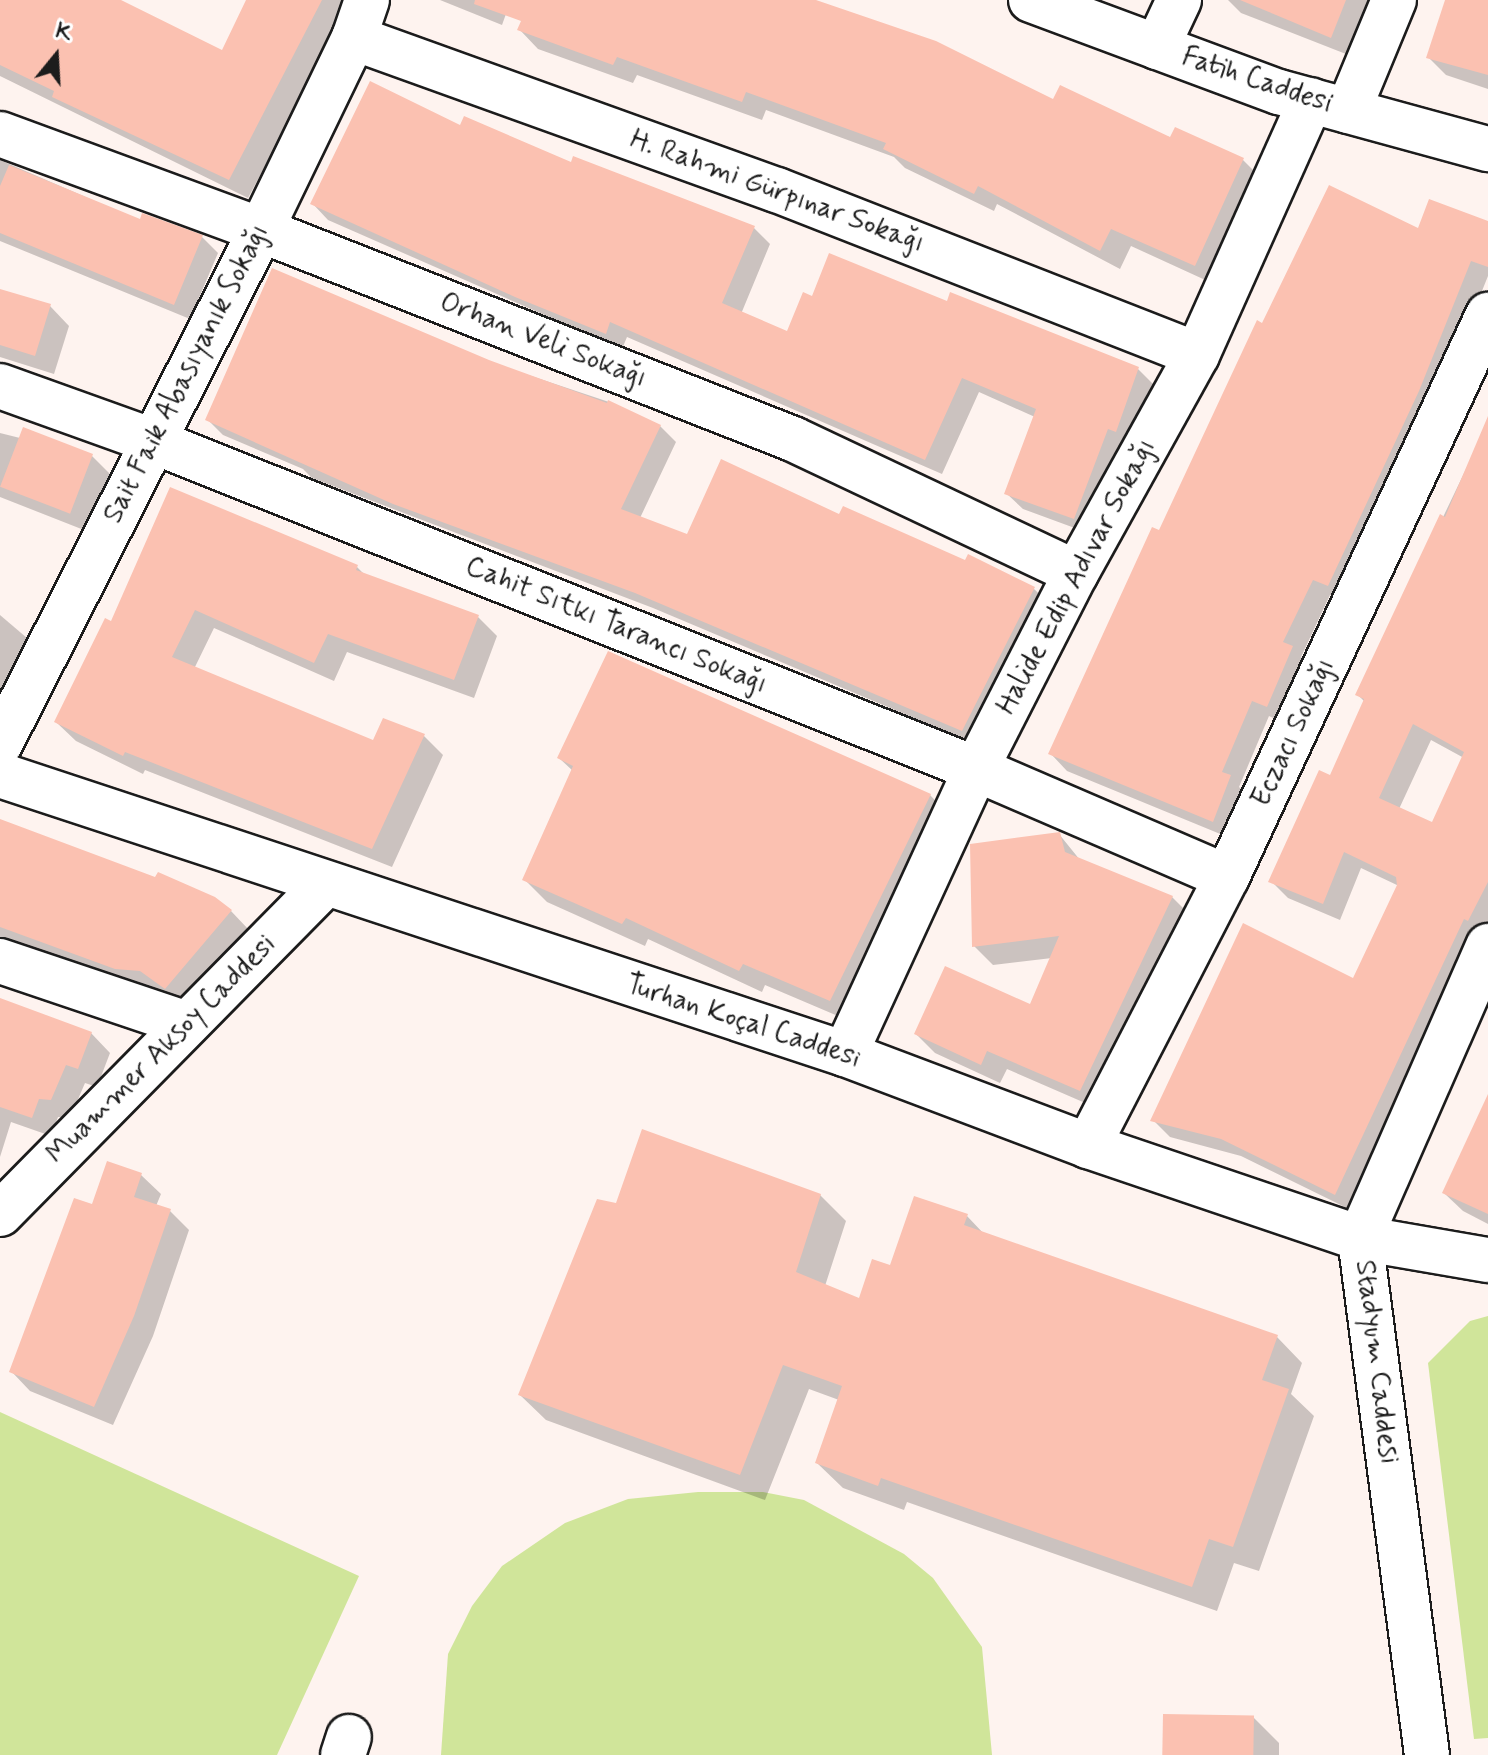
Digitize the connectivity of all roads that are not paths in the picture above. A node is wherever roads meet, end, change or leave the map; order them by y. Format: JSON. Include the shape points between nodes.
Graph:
{"nodes":[{"id":1,"x":1031,"y":0,"type":"edge"},
{"id":2,"x":1179,"y":0,"type":"edge"},
{"id":3,"x":1394,"y":0,"type":"edge"},
{"id":4,"x":360,"y":19,"type":"edge"},
{"id":5,"x":1157,"y":47,"type":"junction"},
{"id":6,"x":1330,"y":105,"type":"junction"},
{"id":7,"x":0,"y":134,"type":"edge"},
{"id":8,"x":1488,"y":149,"type":"edge"},
{"id":9,"x":261,"y":230,"type":"junction"},
{"id":10,"x":1488,"y":315,"type":"edge"},
{"id":11,"x":1197,"y":355,"type":"junction"},
{"id":12,"x":0,"y":386,"type":"edge"},
{"id":13,"x":150,"y":440,"type":"junction"},
{"id":14,"x":1076,"y":573,"type":"junction"},
{"id":15,"x":0,"y":744,"type":"edge"},
{"id":16,"x":976,"y":769,"type":"junction"},
{"id":17,"x":0,"y":775,"type":"edge"},
{"id":18,"x":1227,"y":877,"type":"junction"},
{"id":19,"x":325,"y":885,"type":"junction"},
{"id":20,"x":1488,"y":946,"type":"edge"},
{"id":21,"x":0,"y":961,"type":"edge"},
{"id":22,"x":187,"y":1024,"type":"junction"},
{"id":23,"x":845,"y":1054,"type":"junction"},
{"id":24,"x":1088,"y":1146,"type":"junction"},
{"id":25,"x":0,"y":1214,"type":"edge"},
{"id":26,"x":1360,"y":1238,"type":"junction"},
{"id":27,"x":1488,"y":1260,"type":"edge"},
{"id":28,"x":1427,"y":1755,"type":"edge"}],
"edges":[{"from":1,"to":5,"type":"street","name":"Fatih Caddesi"},
{"from":2,"to":5,"type":"street"},
{"from":3,"to":6,"type":"street","name":"Halide Edip Adıvar Sokağı"},
{"from":4,"to":9,"type":"street","name":"Sait Faik Abasıyanık Sokağı"},
{"from":4,"to":11,"type":"street","name":"H. Rahmi Gürpınar Sokağı"},
{"from":5,"to":6,"type":"street","name":"Fatih Caddesi"},
{"from":6,"to":8,"type":"street","name":"Fatih Caddesi"},
{"from":6,"to":11,"type":"street","name":"Halide Edip Adıvar Sokağı"},
{"from":7,"to":9,"type":"street","name":"Orhan Veli Sokağı"},
{"from":9,"to":13,"type":"street","name":"Sait Faik Abasıyanık Sokağı"},
{"from":9,"to":14,"type":"street","name":"Orhan Veli Sokağı","via":[[793,439]]},
{"from":10,"to":18,"type":"street","name":"Eczacı Sokağı"},
{"from":11,"to":14,"type":"street","name":"Halide Edip Adıvar Sokağı"},
{"from":12,"to":13,"type":"street","name":"Cahit Sıtkı Tarancı Sokağı"},
{"from":13,"to":15,"type":"street","name":"Sait Faik Abasıyanık Sokağı"},
{"from":13,"to":16,"type":"street","name":"Cahit Sıtkı Tarancı Sokağı"},
{"from":14,"to":16,"type":"street","name":"Halide Edip Adıvar Sokağı"},
{"from":16,"to":18,"type":"street","name":"Cahit Sıtkı Tarancı Sokağı"},
{"from":16,"to":23,"type":"street","name":"Halide Edip Adıvar Sokağı"},
{"from":17,"to":19,"type":"street","name":"Turhan Koçal Caddesi"},
{"from":18,"to":24,"type":"street","name":"Eczacı Sokağı"},
{"from":19,"to":22,"type":"street","name":"Muammer Aksoy Caddesi"},
{"from":19,"to":23,"type":"street","name":"Turhan Koçal Caddesi"},
{"from":20,"to":26,"type":"street","name":"Stadyum Caddesi"},
{"from":21,"to":22,"type":"street"},
{"from":22,"to":25,"type":"street","name":"Muammer Aksoy Caddesi"},
{"from":23,"to":24,"type":"street","name":"Turhan Koçal Caddesi"},
{"from":24,"to":26,"type":"street","name":"Turhan Koçal Caddesi"},
{"from":26,"to":27,"type":"street","name":"Turhan Koçal Caddesi"},
{"from":26,"to":28,"type":"street","name":"Stadyum Caddesi"}]}
